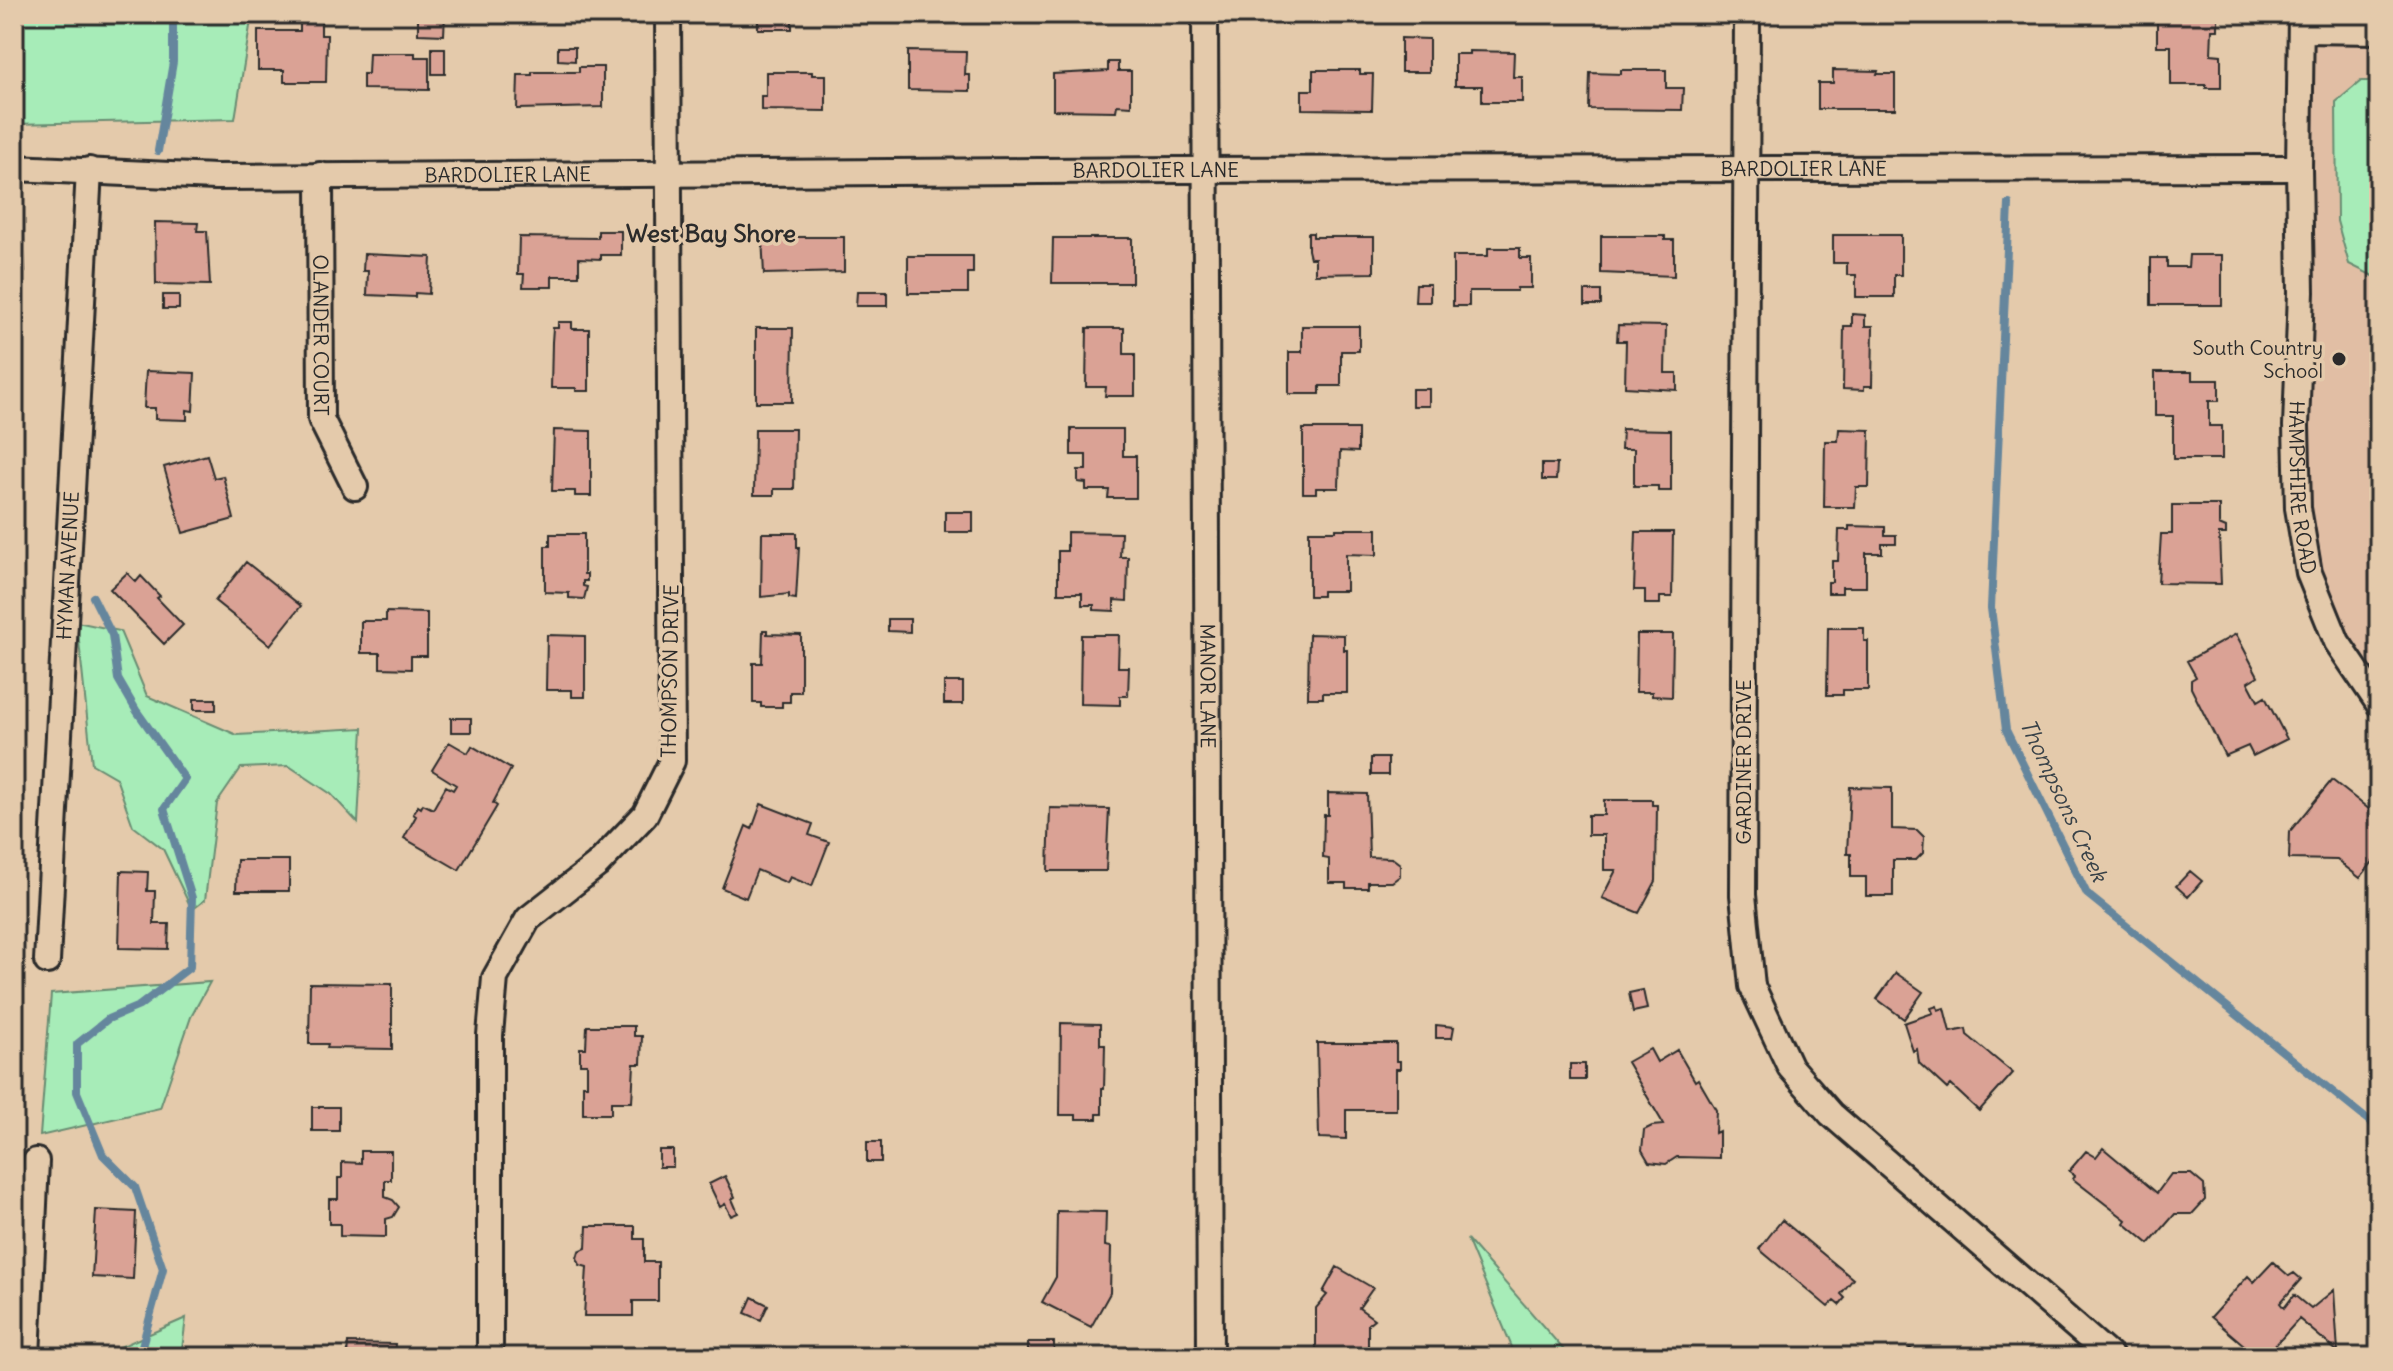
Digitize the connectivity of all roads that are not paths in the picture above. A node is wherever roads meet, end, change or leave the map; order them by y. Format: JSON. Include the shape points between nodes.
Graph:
{"nodes":[{"id":1,"x":668,"y":14,"type":"edge"},
{"id":2,"x":1205,"y":14,"type":"edge"},
{"id":3,"x":1747,"y":14,"type":"edge"},
{"id":4,"x":2301,"y":22,"type":"edge"},
{"id":5,"x":2379,"y":31,"type":"edge"},
{"id":6,"x":14,"y":168,"type":"edge"},
{"id":7,"x":2299,"y":168,"type":"junction"},
{"id":8,"x":89,"y":170,"type":"junction"},
{"id":9,"x":1205,"y":170,"type":"junction"},
{"id":10,"x":1747,"y":170,"type":"junction"},
{"id":11,"x":668,"y":172,"type":"junction"},
{"id":12,"x":320,"y":175,"type":"junction"},
{"id":13,"x":355,"y":487,"type":"dead end"},
{"id":14,"x":2379,"y":704,"type":"edge"},
{"id":15,"x":47,"y":961,"type":"dead end"},
{"id":16,"x":36,"y":1161,"type":"dead end"},
{"id":17,"x":27,"y":1357,"type":"edge"},
{"id":18,"x":490,"y":1357,"type":"edge"},
{"id":19,"x":1210,"y":1357,"type":"edge"},
{"id":20,"x":2111,"y":1357,"type":"edge"}],
"edges":[{"from":1,"to":11,"type":"street","name":"THOMPSON DRIVE"},
{"from":2,"to":9,"type":"street","name":"MANOR LANE"},
{"from":3,"to":10,"type":"street","name":"GARDINER DRIVE"},
{"from":4,"to":5,"type":"street"},
{"from":4,"to":7,"type":"street","name":"HAMPSHIRE ROAD"},
{"from":6,"to":8,"type":"street","name":"BARDOLIER LANE"},
{"from":7,"to":10,"type":"street","name":"BARDOLIER LANE"},
{"from":7,"to":14,"type":"street","name":"HAMPSHIRE ROAD","via":[[2298,508],[2309,573],[2337,642]]},
{"from":8,"to":12,"type":"street","name":"BARDOLIER LANE","via":[[215,177]]},
{"from":8,"to":15,"type":"street","name":"HYMAN AVENUE"},
{"from":9,"to":10,"type":"street","name":"BARDOLIER LANE"},
{"from":9,"to":11,"type":"street","name":"BARDOLIER LANE"},
{"from":9,"to":19,"type":"street","name":"MANOR LANE"},
{"from":10,"to":20,"type":"street","name":"GARDINER DRIVE","via":[[1743,895],[1752,986],[1790,1067],[1831,1114]]},
{"from":11,"to":12,"type":"street","name":"BARDOLIER LANE"},
{"from":11,"to":18,"type":"street","name":"THOMPSON DRIVE","via":[[672,761],[645,815],[597,865],[528,919],[495,978],[490,1035]]},
{"from":12,"to":13,"type":"street","name":"OLANDER COURT","via":[[321,419]]},
{"from":16,"to":17,"type":"street"}]}
